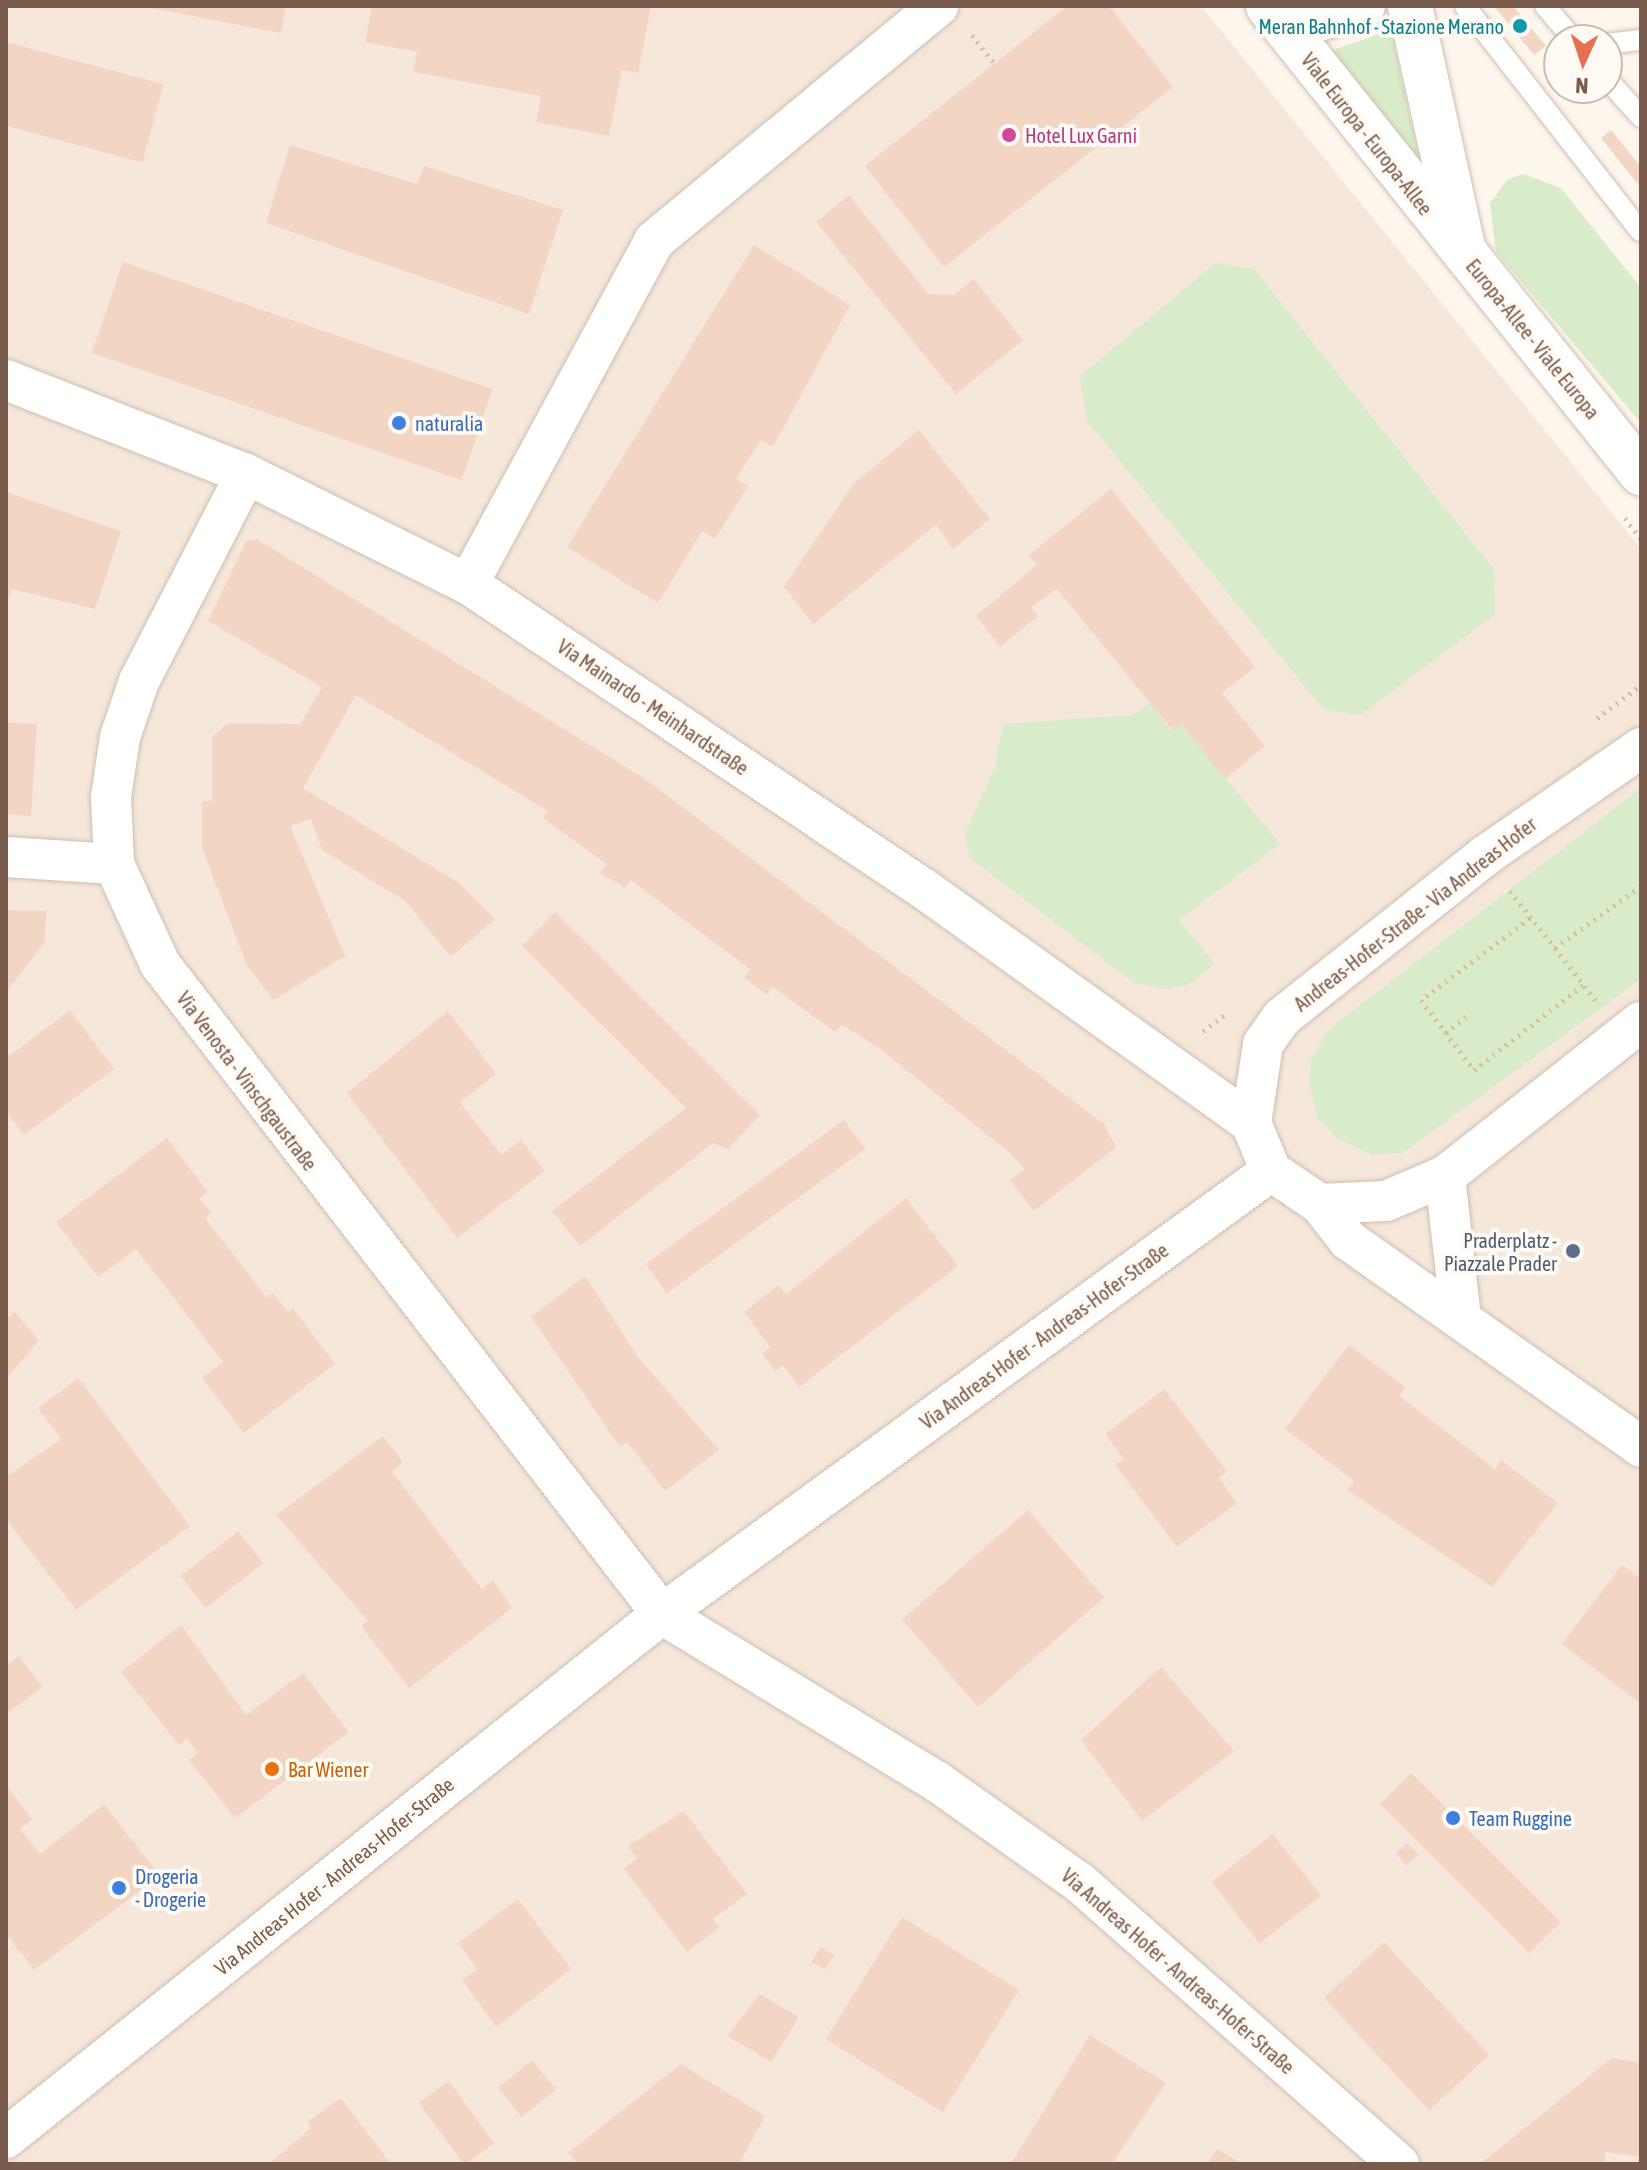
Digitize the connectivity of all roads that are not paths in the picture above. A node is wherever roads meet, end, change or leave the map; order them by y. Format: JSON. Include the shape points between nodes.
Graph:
{"nodes":[{"id":1,"x":938,"y":6,"type":"edge"},
{"id":2,"x":1270,"y":6,"type":"edge"},
{"id":3,"x":1363,"y":6,"type":"edge"},
{"id":4,"x":1410,"y":6,"type":"edge"},
{"id":5,"x":1465,"y":6,"type":"edge"},
{"id":6,"x":1545,"y":6,"type":"edge"},
{"id":7,"x":1560,"y":24,"type":"edge"},
{"id":8,"x":1623,"y":97,"type":"edge"},
{"id":9,"x":1641,"y":117,"type":"edge"},
{"id":10,"x":1641,"y":232,"type":"edge"},
{"id":11,"x":1466,"y":261,"type":"junction"},
{"id":12,"x":6,"y":380,"type":"edge"},
{"id":13,"x":1641,"y":473,"type":"edge"},
{"id":14,"x":246,"y":474,"type":"junction"},
{"id":15,"x":468,"y":584,"type":"junction"},
{"id":16,"x":1641,"y":748,"type":"edge"},
{"id":17,"x":6,"y":857,"type":"edge"},
{"id":18,"x":114,"y":864,"type":"junction"},
{"id":19,"x":1633,"y":1029,"type":"edge"},
{"id":20,"x":1251,"y":1123,"type":"junction"},
{"id":21,"x":1271,"y":1171,"type":"junction"},
{"id":22,"x":1445,"y":1176,"type":"junction"},
{"id":23,"x":1320,"y":1204,"type":"junction"},
{"id":24,"x":1461,"y":1319,"type":"junction"},
{"id":25,"x":1641,"y":1447,"type":"edge"},
{"id":26,"x":662,"y":1614,"type":"junction"},
{"id":27,"x":6,"y":2138,"type":"edge"},
{"id":28,"x":1399,"y":2164,"type":"edge"}],
"edges":[{"from":1,"to":15,"type":"street","via":[[654,241]]},
{"from":2,"to":3,"type":"street","via":[[1312,21]]},
{"from":2,"to":11,"type":"street","name":"Viale Europa - Europa-Allee"},
{"from":4,"to":11,"type":"street","name":"Europa-Allee - Viale Europa"},
{"from":5,"to":10,"type":"lane"},
{"from":6,"to":7,"type":"lane"},
{"from":8,"to":9,"type":"lane"},
{"from":11,"to":13,"type":"street","name":"Europa-Allee - Viale Europa"},
{"from":12,"to":14,"type":"street","name":"Via Mainardo - Meinhardstraße"},
{"from":14,"to":15,"type":"street","name":"Via Mainardo - Meinhardstraße"},
{"from":14,"to":18,"type":"street","name":"Via Venosta - Vinschgaustraße","via":[[139,681],[120,737],[111,797]]},
{"from":15,"to":20,"type":"street","name":"Via Mainardo - Meinhardstraße","via":[[924,889]]},
{"from":16,"to":20,"type":"street","name":"Andreas-Hofer-Straße - Via Andreas Hofer","via":[[1486,855],[1282,1017],[1263,1044]]},
{"from":17,"to":18,"type":"street"},
{"from":18,"to":26,"type":"street","name":"Via Venosta - Vinschgaustraße","via":[[135,918],[190,1008]]},
{"from":19,"to":22,"type":"street"},
{"from":20,"to":21,"type":"street"},
{"from":21,"to":23,"type":"street"},
{"from":21,"to":26,"type":"street","name":"Via Andreas Hofer - Andreas-Hofer-Straße"},
{"from":22,"to":23,"type":"street","via":[[1386,1201]]},
{"from":22,"to":24,"type":"street"},
{"from":23,"to":24,"type":"street","via":[[1348,1240]]},
{"from":24,"to":25,"type":"street"},
{"from":26,"to":27,"type":"street","name":"Via Andreas Hofer - Andreas-Hofer-Straße"},
{"from":26,"to":28,"type":"street","name":"Via Andreas Hofer - Andreas-Hofer-Straße","via":[[936,1781],[1080,1883]]}]}
